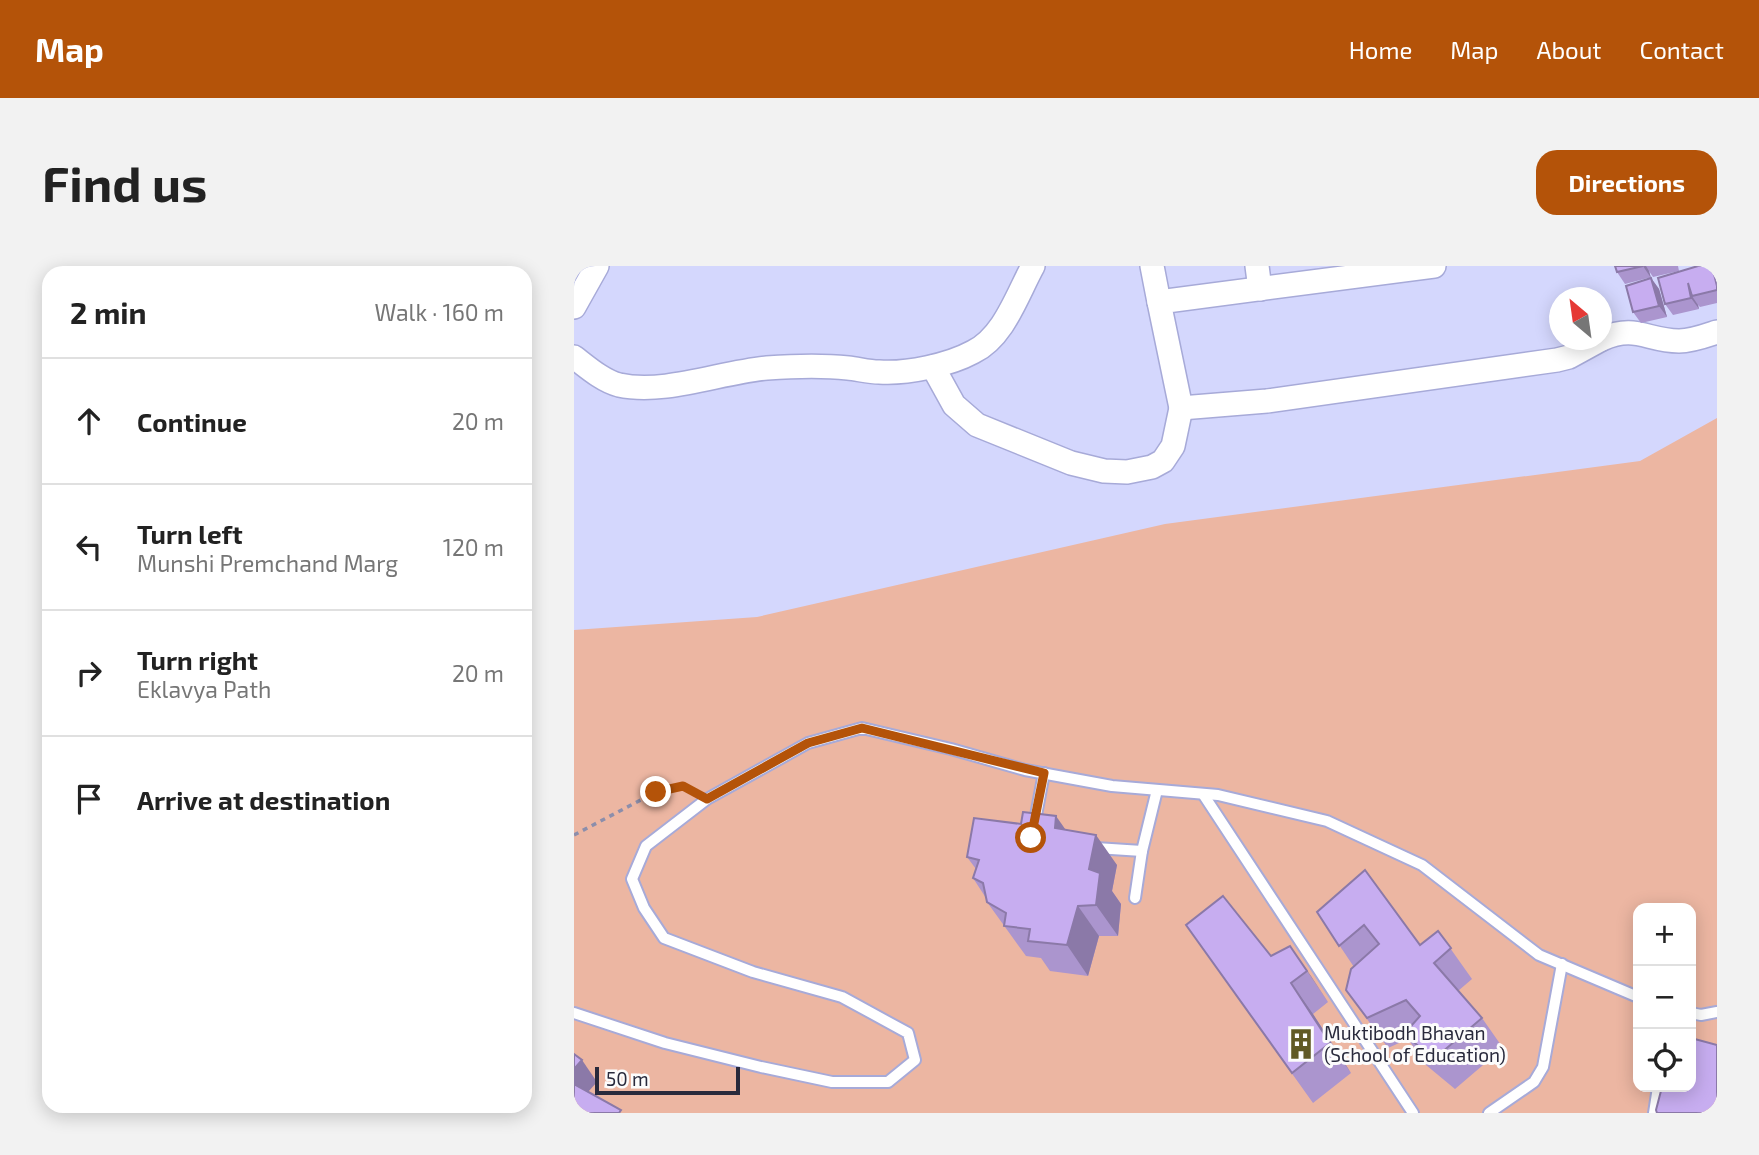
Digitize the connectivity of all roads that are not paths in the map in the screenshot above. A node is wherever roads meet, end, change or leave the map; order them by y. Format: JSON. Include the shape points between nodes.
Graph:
{"nodes":[{"id":1,"x":597,"y":266,"type":"edge"},
{"id":2,"x":1033,"y":266,"type":"edge"},
{"id":3,"x":1152,"y":266,"type":"edge"},
{"id":4,"x":1434,"y":266,"type":"edge"},
{"id":5,"x":1259,"y":277,"type":"edge"},
{"id":6,"x":1159,"y":302,"type":"junction"},
{"id":7,"x":574,"y":307,"type":"edge"},
{"id":8,"x":1717,"y":332,"type":"edge"},
{"id":9,"x":1612,"y":334,"type":"edge"},
{"id":10,"x":1581,"y":350,"type":"edge"},
{"id":11,"x":574,"y":357,"type":"edge"},
{"id":12,"x":933,"y":367,"type":"junction"},
{"id":13,"x":1181,"y":408,"type":"junction"},
{"id":14,"x":1044,"y":773,"type":"junction"},
{"id":15,"x":1157,"y":790,"type":"junction"},
{"id":16,"x":1203,"y":793,"type":"junction"},
{"id":17,"x":1031,"y":838,"type":"edge"},
{"id":18,"x":1096,"y":848,"type":"edge"},
{"id":19,"x":1142,"y":851,"type":"junction"},
{"id":20,"x":1135,"y":898,"type":"dead end"},
{"id":21,"x":1562,"y":964,"type":"junction"},
{"id":22,"x":1633,"y":995,"type":"edge"},
{"id":23,"x":1717,"y":1012,"type":"edge"},
{"id":24,"x":574,"y":1013,"type":"edge"},
{"id":25,"x":1696,"y":1014,"type":"edge"},
{"id":26,"x":1657,"y":1092,"type":"edge"},
{"id":27,"x":1413,"y":1113,"type":"edge"},
{"id":28,"x":1489,"y":1113,"type":"edge"},
{"id":29,"x":1654,"y":1113,"type":"edge"}],
"edges":[{"from":1,"to":7,"type":"street"},
{"from":2,"to":12,"type":"street","via":[[996,334],[971,353]]},
{"from":3,"to":6,"type":"street"},
{"from":4,"to":5,"type":"street"},
{"from":5,"to":6,"type":"street"},
{"from":6,"to":13,"type":"street"},
{"from":8,"to":9,"type":"street","via":[[1676,341],[1630,332]]},
{"from":10,"to":13,"type":"street","via":[[1557,360],[1267,401]]},
{"from":11,"to":12,"type":"street","via":[[617,384],[649,388],[764,368],[847,368],[882,373]]},
{"from":12,"to":13,"type":"street","via":[[954,405],[977,425],[1071,463],[1104,471],[1127,472],[1163,461],[1173,446]]},
{"from":14,"to":15,"type":"lane"},
{"from":14,"to":17,"type":"lane"},
{"from":14,"to":24,"type":"lane","via":[[862,728],[808,743],[707,799],[646,846],[632,879],[643,908],[664,938],[753,972],[842,998],[908,1033],[915,1060],[888,1082],[832,1082],[761,1067],[665,1043]]},
{"from":15,"to":16,"type":"lane"},
{"from":15,"to":19,"type":"lane"},
{"from":16,"to":21,"type":"lane","via":[[1327,821],[1422,865],[1539,954]]},
{"from":16,"to":27,"type":"lane"},
{"from":18,"to":19,"type":"lane"},
{"from":19,"to":20,"type":"lane"},
{"from":21,"to":22,"type":"lane"},
{"from":21,"to":28,"type":"lane","via":[[1544,1068],[1534,1082]]},
{"from":23,"to":25,"type":"lane"},
{"from":26,"to":29,"type":"lane"}]}
